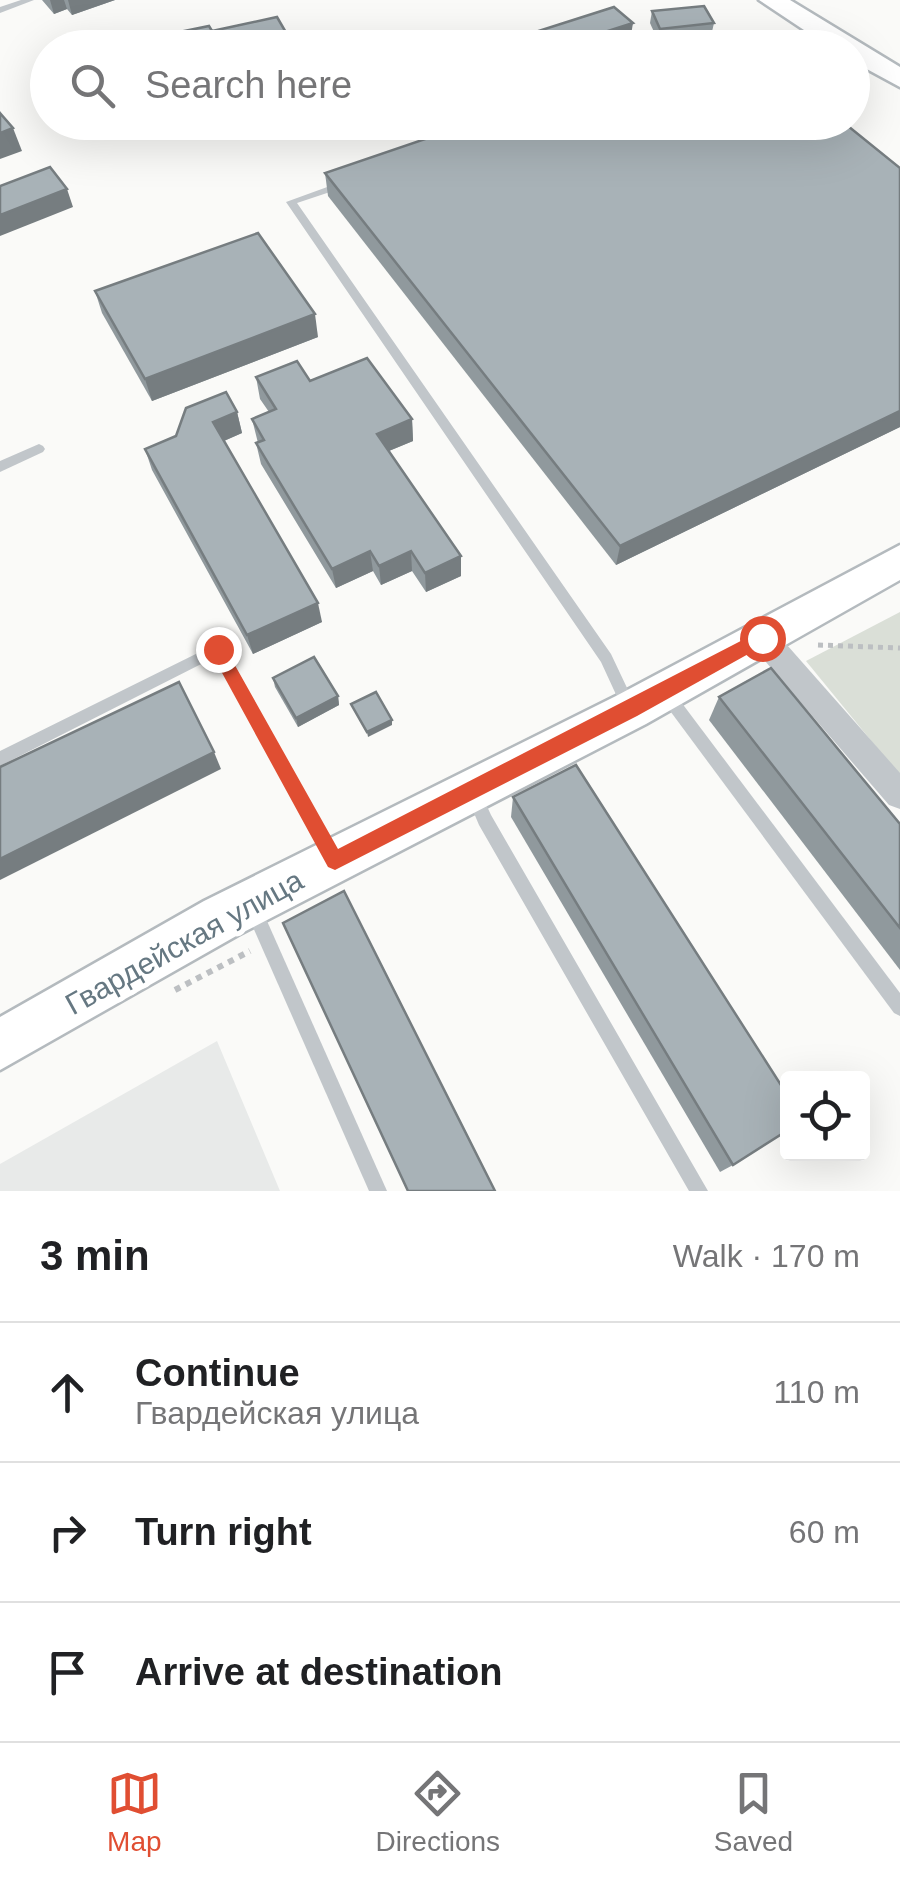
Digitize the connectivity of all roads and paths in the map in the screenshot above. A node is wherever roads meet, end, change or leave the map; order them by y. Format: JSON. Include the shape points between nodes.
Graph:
{"nodes":[{"id":1,"x":30,"y":0,"type":"edge"},
{"id":2,"x":772,"y":0,"type":"edge"},
{"id":3,"x":0,"y":10,"type":"edge"},
{"id":4,"x":821,"y":30,"type":"edge"},
{"id":5,"x":870,"y":60,"type":"edge"},
{"id":6,"x":900,"y":78,"type":"edge"},
{"id":7,"x":361,"y":178,"type":"edge"},
{"id":8,"x":39,"y":449,"type":"dead end"},
{"id":9,"x":0,"y":467,"type":"edge"},
{"id":10,"x":900,"y":561,"type":"edge"},
{"id":11,"x":762,"y":638,"type":"junction"},
{"id":12,"x":808,"y":644,"type":"dead end"},
{"id":13,"x":900,"y":648,"type":"edge"},
{"id":14,"x":647,"y":700,"type":"junction"},
{"id":15,"x":0,"y":759,"type":"edge"},
{"id":16,"x":472,"y":789,"type":"junction"},
{"id":17,"x":900,"y":796,"type":"edge"},
{"id":18,"x":335,"y":861,"type":"junction"},
{"id":19,"x":251,"y":904,"type":"junction"},
{"id":20,"x":900,"y":1006,"type":"edge"},
{"id":21,"x":0,"y":1044,"type":"edge"},
{"id":22,"x":378,"y":1191,"type":"edge"},
{"id":23,"x":699,"y":1191,"type":"edge"}],
"edges":[{"from":1,"to":3,"type":"lane"},
{"from":2,"to":4,"type":"street"},
{"from":5,"to":6,"type":"street"},
{"from":7,"to":14,"type":"lane","via":[[291,202],[606,658]]},
{"from":8,"to":9,"type":"lane"},
{"from":10,"to":11,"type":"street","name":"Гвардейская улица"},
{"from":11,"to":14,"type":"street","name":"Гвардейская улица"},
{"from":11,"to":17,"type":"street"},
{"from":12,"to":13,"type":"path"},
{"from":14,"to":16,"type":"street","name":"Гвардейская улица"},
{"from":14,"to":20,"type":"lane","via":[[674,710]]},
{"from":15,"to":18,"type":"lane","via":[[218,649]]},
{"from":16,"to":18,"type":"street","name":"Гвардейская улица"},
{"from":16,"to":23,"type":"lane"},
{"from":18,"to":19,"type":"street","name":"Гвардейская улица"},
{"from":19,"to":21,"type":"street","name":"Гвардейская улица"},
{"from":19,"to":22,"type":"lane"}]}
